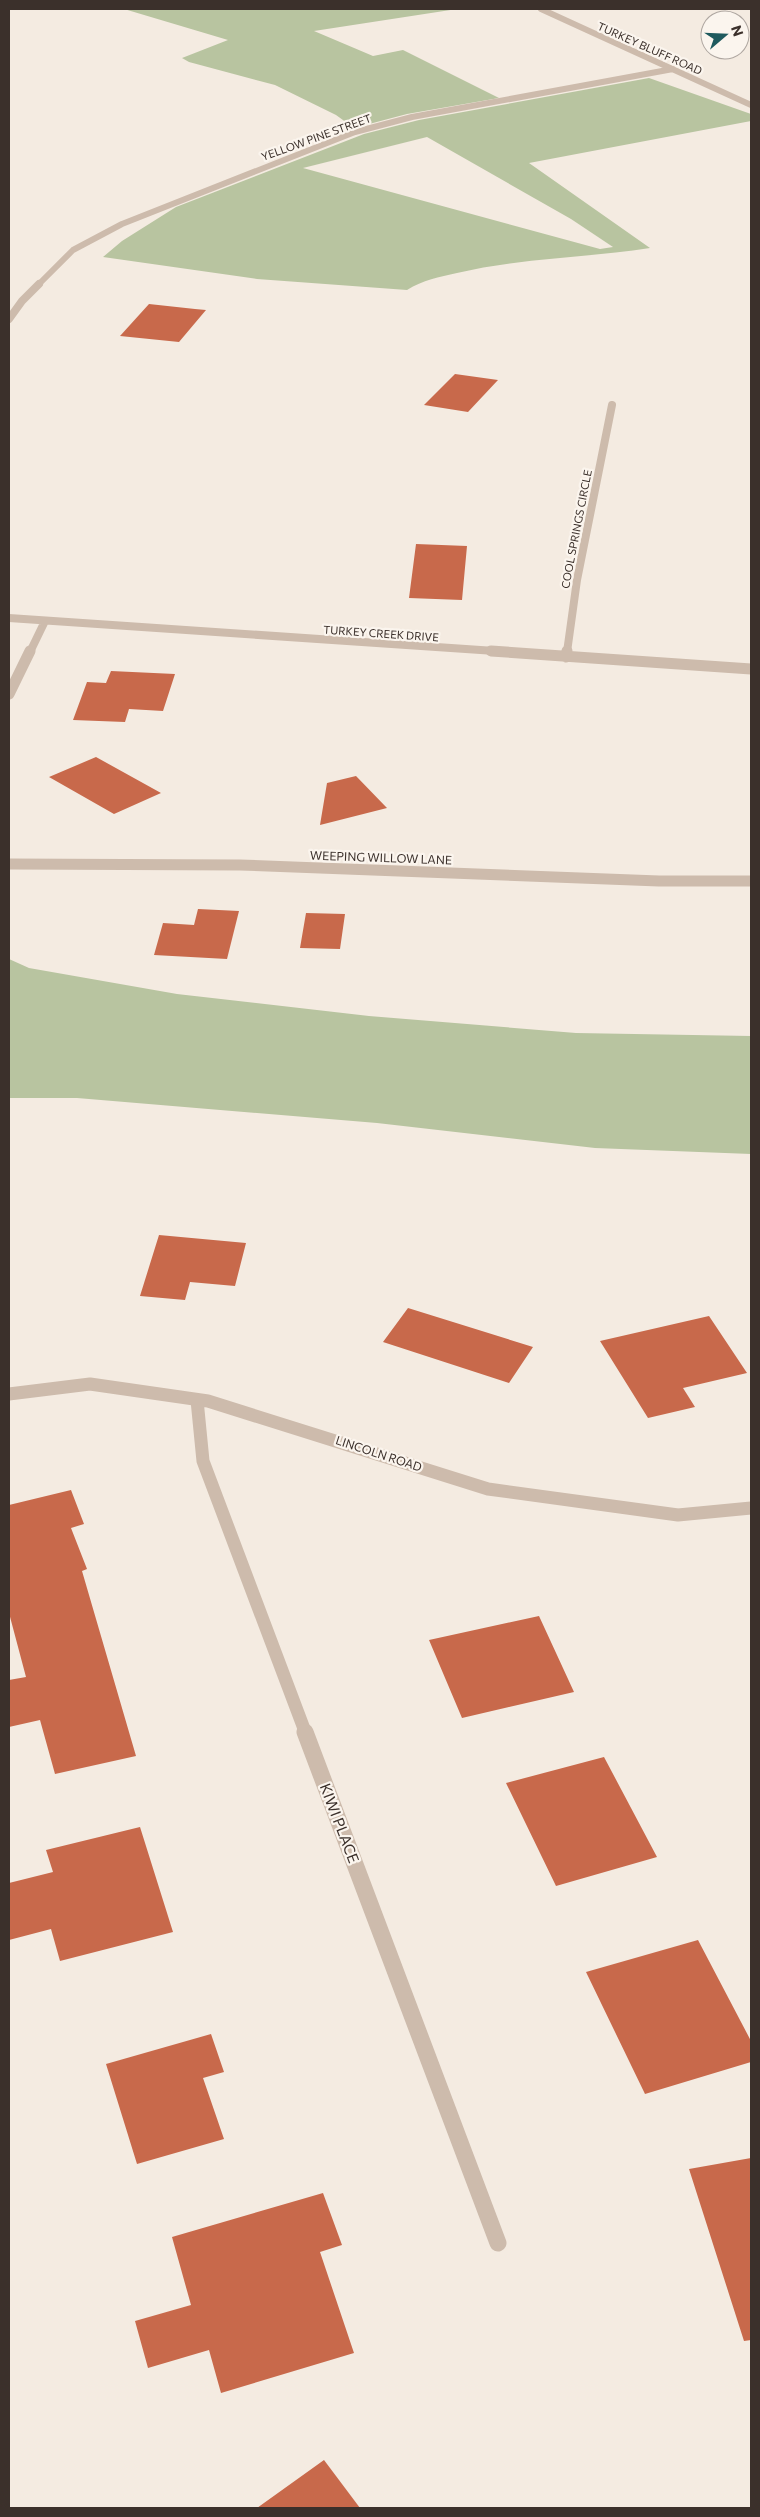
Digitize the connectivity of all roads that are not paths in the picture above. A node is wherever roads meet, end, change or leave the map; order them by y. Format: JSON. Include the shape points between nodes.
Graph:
{"nodes":[{"id":1,"x":540,"y":9,"type":"edge"},
{"id":2,"x":673,"y":69,"type":"junction"},
{"id":3,"x":751,"y":105,"type":"edge"},
{"id":4,"x":9,"y":319,"type":"edge"},
{"id":5,"x":612,"y":405,"type":"dead end"},
{"id":6,"x":9,"y":618,"type":"edge"},
{"id":7,"x":45,"y":621,"type":"junction"},
{"id":8,"x":566,"y":657,"type":"junction"},
{"id":9,"x":751,"y":669,"type":"edge"},
{"id":10,"x":9,"y":694,"type":"edge"},
{"id":11,"x":9,"y":864,"type":"edge"},
{"id":12,"x":751,"y":881,"type":"edge"},
{"id":13,"x":9,"y":1394,"type":"edge"},
{"id":14,"x":197,"y":1400,"type":"junction"},
{"id":15,"x":751,"y":1508,"type":"edge"},
{"id":16,"x":498,"y":2243,"type":"dead end"}],
"edges":[{"from":1,"to":2,"type":"street","name":"TURKEY BLUFF ROAD"},
{"from":2,"to":3,"type":"street","name":"TURKEY BLUFF ROAD"},
{"from":2,"to":4,"type":"street","name":"YELLOW PINE STREET","via":[[412,117],[355,132],[122,224],[73,250],[22,301]]},
{"from":5,"to":8,"type":"street","name":"COOL SPRINGS CIRCLE","via":[[577,580]]},
{"from":6,"to":7,"type":"street","name":"TURKEY CREEK DRIVE"},
{"from":7,"to":8,"type":"street","name":"TURKEY CREEK DRIVE"},
{"from":7,"to":10,"type":"street"},
{"from":8,"to":9,"type":"street","name":"TURKEY CREEK DRIVE"},
{"from":11,"to":12,"type":"street","name":"WEEPING WILLOW LANE","via":[[240,865],[659,881]]},
{"from":13,"to":14,"type":"street","name":"LINCOLN ROAD","via":[[90,1384]]},
{"from":14,"to":15,"type":"street","name":"LINCOLN ROAD","via":[[343,1442],[488,1489],[678,1515]]},
{"from":14,"to":16,"type":"street","name":"KIWI PLACE","via":[[203,1461]]}]}
